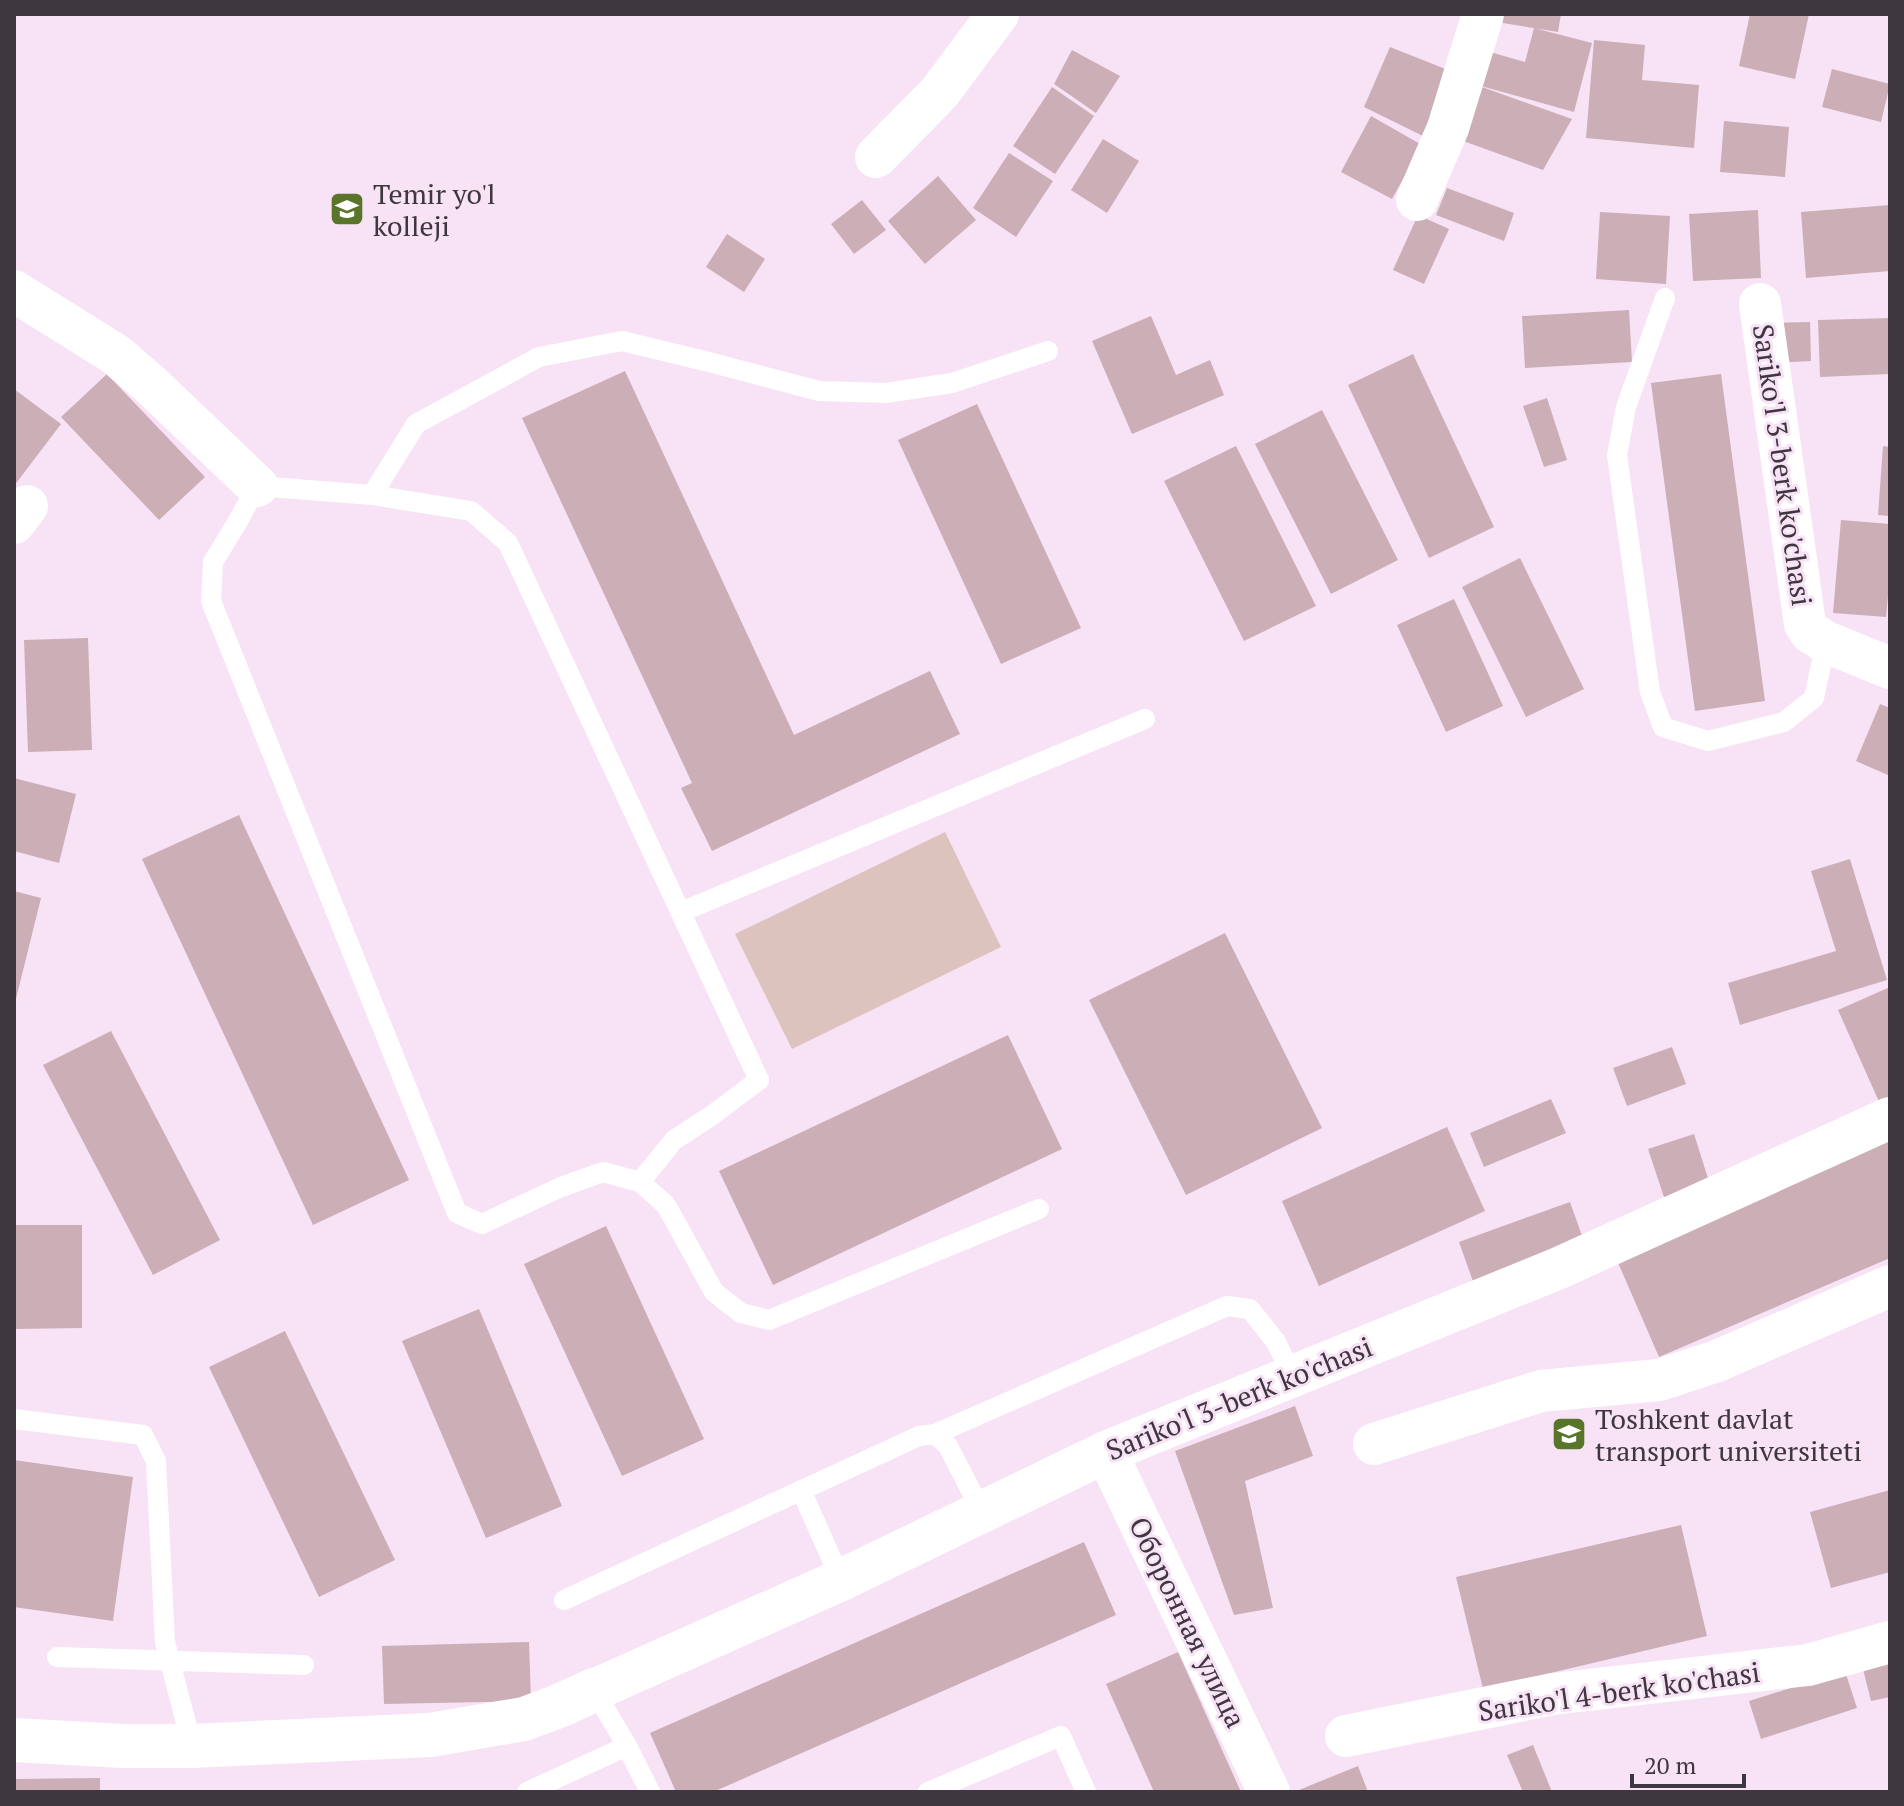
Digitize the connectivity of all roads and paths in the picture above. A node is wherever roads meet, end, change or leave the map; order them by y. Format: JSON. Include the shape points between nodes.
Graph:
{"nodes":[{"id":1,"x":998,"y":14,"type":"edge"},
{"id":2,"x":1483,"y":14,"type":"edge"},
{"id":3,"x":876,"y":157,"type":"dead end"},
{"id":4,"x":1417,"y":200,"type":"dead end"},
{"id":5,"x":14,"y":291,"type":"edge"},
{"id":6,"x":1665,"y":298,"type":"dead end"},
{"id":7,"x":1760,"y":304,"type":"dead end"},
{"id":8,"x":1048,"y":351,"type":"dead end"},
{"id":9,"x":257,"y":486,"type":"junction"},
{"id":10,"x":372,"y":495,"type":"junction"},
{"id":11,"x":1826,"y":642,"type":"junction"},
{"id":12,"x":1890,"y":668,"type":"edge"},
{"id":13,"x":1145,"y":719,"type":"dead end"},
{"id":14,"x":681,"y":912,"type":"junction"},
{"id":15,"x":1890,"y":1118,"type":"edge"},
{"id":16,"x":640,"y":1182,"type":"junction"},
{"id":17,"x":1039,"y":1209,"type":"dead end"},
{"id":18,"x":1890,"y":1286,"type":"edge"},
{"id":19,"x":1293,"y":1377,"type":"junction"},
{"id":20,"x":14,"y":1419,"type":"edge"},
{"id":21,"x":935,"y":1434,"type":"junction"},
{"id":22,"x":1374,"y":1444,"type":"dead end"},
{"id":23,"x":1106,"y":1452,"type":"junction"},
{"id":24,"x":801,"y":1490,"type":"junction"},
{"id":25,"x":982,"y":1512,"type":"junction"},
{"id":26,"x":841,"y":1580,"type":"junction"},
{"id":27,"x":564,"y":1600,"type":"dead end"},
{"id":28,"x":1890,"y":1642,"type":"edge"},
{"id":29,"x":57,"y":1657,"type":"dead end"},
{"id":30,"x":304,"y":1665,"type":"dead end"},
{"id":31,"x":594,"y":1690,"type":"junction"},
{"id":32,"x":1346,"y":1736,"type":"dead end"},
{"id":33,"x":14,"y":1740,"type":"edge"},
{"id":34,"x":192,"y":1746,"type":"junction"},
{"id":35,"x":627,"y":1746,"type":"junction"},
{"id":36,"x":527,"y":1792,"type":"edge"},
{"id":37,"x":650,"y":1792,"type":"edge"},
{"id":38,"x":928,"y":1792,"type":"edge"},
{"id":39,"x":1086,"y":1792,"type":"edge"},
{"id":40,"x":1269,"y":1792,"type":"edge"}],
"edges":[{"from":1,"to":3,"type":"street","via":[[940,92]]},
{"from":2,"to":4,"type":"street","via":[[1448,128]]},
{"from":5,"to":9,"type":"street","via":[[115,354]]},
{"from":6,"to":11,"type":"lane","via":[[1626,407],[1617,455],[1650,692],[1663,727],[1708,741],[1784,722],[1814,698]]},
{"from":7,"to":11,"type":"street","name":"Sariko'l 3-berk ko'chasi","via":[[1805,624]]},
{"from":8,"to":10,"type":"lane","via":[[952,383],[886,393],[819,391],[622,341],[539,357],[416,424]]},
{"from":9,"to":10,"type":"lane"},
{"from":9,"to":16,"type":"lane","via":[[213,562],[211,601],[457,1213],[482,1224],[603,1172]]},
{"from":10,"to":14,"type":"lane","via":[[471,511],[508,543]]},
{"from":11,"to":12,"type":"street","name":"Sariko'l 3-berk ko'chasi"},
{"from":13,"to":14,"type":"lane"},
{"from":14,"to":16,"type":"lane","via":[[759,1080],[674,1140]]},
{"from":15,"to":19,"type":"street","name":"Sariko'l 3-berk ko'chasi","via":[[1559,1268]]},
{"from":16,"to":17,"type":"lane","via":[[666,1205],[714,1292],[741,1313],[769,1320]]},
{"from":18,"to":22,"type":"street","via":[[1717,1361],[1659,1380],[1541,1391]]},
{"from":19,"to":21,"type":"lane","via":[[1276,1342],[1250,1309],[1227,1306]]},
{"from":19,"to":23,"type":"street","name":"Sariko'l 3-berk ko'chasi"},
{"from":20,"to":34,"type":"lane","via":[[143,1435],[156,1461],[165,1642]]},
{"from":21,"to":24,"type":"lane","via":[[919,1436]]},
{"from":21,"to":25,"type":"lane","via":[[948,1446]]},
{"from":23,"to":25,"type":"street","name":"Sariko'l 3-berk ko'chasi"},
{"from":23,"to":40,"type":"street","name":"Оборонная улица"},
{"from":24,"to":26,"type":"lane"},
{"from":24,"to":27,"type":"lane"},
{"from":25,"to":26,"type":"street","name":"Sariko'l 3-berk ko'chasi"},
{"from":26,"to":31,"type":"street","name":"Sariko'l 3-berk ko'chasi"},
{"from":28,"to":32,"type":"street","name":"Sariko'l 4-berk ko'chasi","via":[[1808,1665],[1553,1694]]},
{"from":29,"to":30,"type":"lane"},
{"from":31,"to":34,"type":"street","via":[[524,1719],[430,1735]]},
{"from":31,"to":35,"type":"lane"},
{"from":33,"to":34,"type":"street"},
{"from":35,"to":36,"type":"lane"},
{"from":35,"to":37,"type":"lane"},
{"from":38,"to":39,"type":"lane","via":[[1061,1736]]}]}
